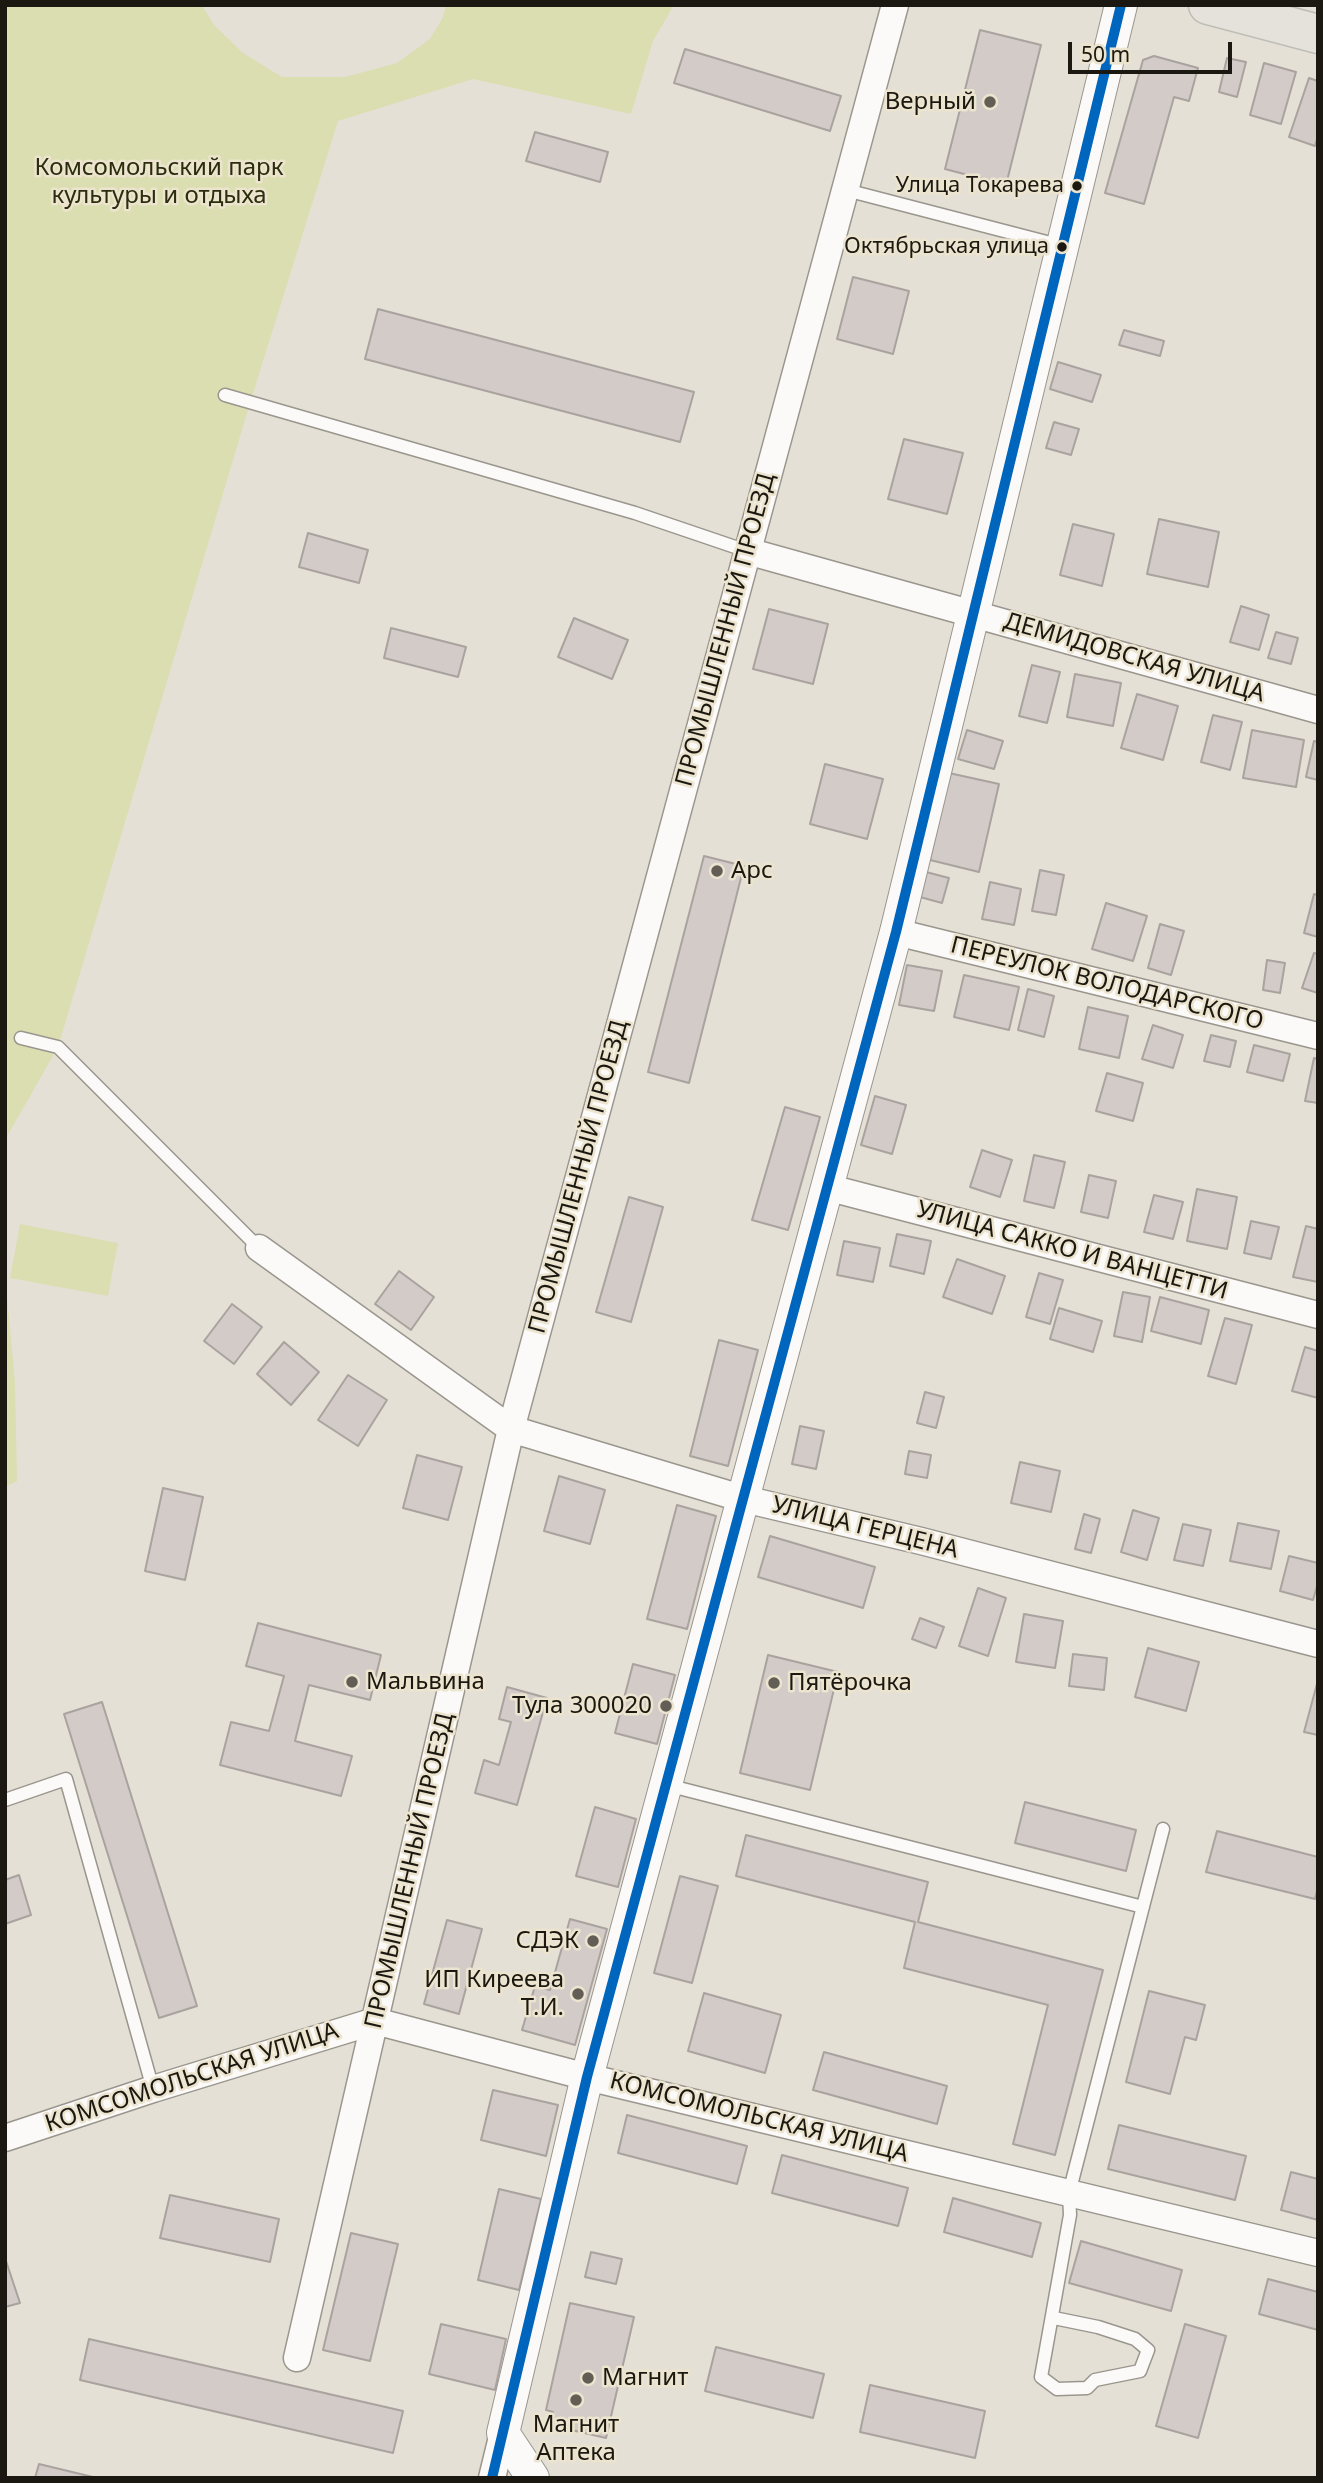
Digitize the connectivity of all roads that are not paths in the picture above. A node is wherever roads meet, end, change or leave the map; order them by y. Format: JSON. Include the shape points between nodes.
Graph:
{"nodes":[{"id":1,"x":895,"y":5,"type":"edge"},
{"id":2,"x":1121,"y":5,"type":"edge"},
{"id":3,"x":1208,"y":5,"type":"edge"},
{"id":4,"x":1318,"y":34,"type":"edge"},
{"id":5,"x":846,"y":190,"type":"junction"},
{"id":6,"x":1062,"y":246,"type":"junction"},
{"id":7,"x":225,"y":395,"type":"dead end"},
{"id":8,"x":747,"y":551,"type":"junction"},
{"id":9,"x":972,"y":613,"type":"junction"},
{"id":10,"x":1318,"y":710,"type":"edge"},
{"id":11,"x":895,"y":932,"type":"junction"},
{"id":12,"x":1318,"y":1036,"type":"edge"},
{"id":13,"x":21,"y":1038,"type":"dead end"},
{"id":14,"x":826,"y":1187,"type":"junction"},
{"id":15,"x":259,"y":1248,"type":"joint"},
{"id":16,"x":1318,"y":1315,"type":"edge"},
{"id":17,"x":511,"y":1429,"type":"junction"},
{"id":18,"x":744,"y":1499,"type":"junction"},
{"id":19,"x":1318,"y":1644,"type":"edge"},
{"id":20,"x":667,"y":1785,"type":"junction"},
{"id":21,"x":5,"y":1800,"type":"edge"},
{"id":22,"x":1163,"y":1829,"type":"dead end"},
{"id":23,"x":1143,"y":1907,"type":"junction"},
{"id":24,"x":375,"y":2021,"type":"junction"},
{"id":25,"x":587,"y":2077,"type":"junction"},
{"id":26,"x":153,"y":2089,"type":"junction"},
{"id":27,"x":5,"y":2138,"type":"edge"},
{"id":28,"x":1069,"y":2193,"type":"junction"},
{"id":29,"x":1318,"y":2253,"type":"edge"},
{"id":30,"x":1054,"y":2318,"type":"junction"},
{"id":31,"x":297,"y":2358,"type":"dead end"},
{"id":32,"x":503,"y":2433,"type":"junction"},
{"id":33,"x":492,"y":2478,"type":"edge"},
{"id":34,"x":533,"y":2478,"type":"edge"}],
"edges":[{"from":1,"to":5,"type":"street","name":"ПРОМЫШЛЕННЫЙ ПРОЕЗД"},
{"from":2,"to":6,"type":"street"},
{"from":3,"to":4,"type":"main road"},
{"from":5,"to":6,"type":"lane"},
{"from":5,"to":8,"type":"street","name":"ПРОМЫШЛЕННЫЙ ПРОЕЗД"},
{"from":6,"to":9,"type":"street"},
{"from":7,"to":8,"type":"lane","via":[[635,513]]},
{"from":8,"to":9,"type":"street","name":"ДЕМИДОВСКАЯ УЛИЦА"},
{"from":8,"to":17,"type":"street","name":"ПРОМЫШЛЕННЫЙ ПРОЕЗД"},
{"from":9,"to":10,"type":"street","name":"ДЕМИДОВСКАЯ УЛИЦА"},
{"from":9,"to":11,"type":"street"},
{"from":11,"to":12,"type":"street","name":"ПЕРЕУЛОК ВОЛОДАРСКОГО"},
{"from":11,"to":14,"type":"street"},
{"from":13,"to":15,"type":"lane","via":[[58,1047]]},
{"from":14,"to":16,"type":"street","name":"УЛИЦА САККО И ВАНЦЕТТИ"},
{"from":14,"to":18,"type":"street"},
{"from":15,"to":17,"type":"street","name":"УЛИЦА ГЕРЦЕНА"},
{"from":17,"to":18,"type":"street","name":"УЛИЦА ГЕРЦЕНА"},
{"from":17,"to":24,"type":"street","name":"ПРОМЫШЛЕННЫЙ ПРОЕЗД"},
{"from":18,"to":19,"type":"street","name":"УЛИЦА ГЕРЦЕНА"},
{"from":18,"to":20,"type":"street"},
{"from":20,"to":23,"type":"lane"},
{"from":20,"to":25,"type":"street"},
{"from":21,"to":26,"type":"lane","via":[[66,1779]]},
{"from":22,"to":23,"type":"lane"},
{"from":23,"to":28,"type":"lane"},
{"from":24,"to":25,"type":"street","name":"КОМСОМОЛЬСКАЯ УЛИЦА"},
{"from":24,"to":26,"type":"street","name":"КОМСОМОЛЬСКАЯ УЛИЦА"},
{"from":24,"to":31,"type":"street","name":"ПРОМЫШЛЕННЫЙ ПРОЕЗД"},
{"from":25,"to":28,"type":"street","name":"КОМСОМОЛЬСКАЯ УЛИЦА"},
{"from":25,"to":32,"type":"street"},
{"from":26,"to":27,"type":"street","name":"КОМСОМОЛЬСКАЯ УЛИЦА"},
{"from":28,"to":29,"type":"street","name":"КОМСОМОЛЬСКАЯ УЛИЦА"},
{"from":28,"to":30,"type":"lane","via":[[1070,2215]]},
{"from":30,"to":30,"type":"lane","via":[[1135,2339],[1148,2350],[1140,2371],[1095,2380],[1087,2388],[1057,2389],[1041,2377]]},
{"from":32,"to":33,"type":"street"},
{"from":32,"to":34,"type":"street"}]}
